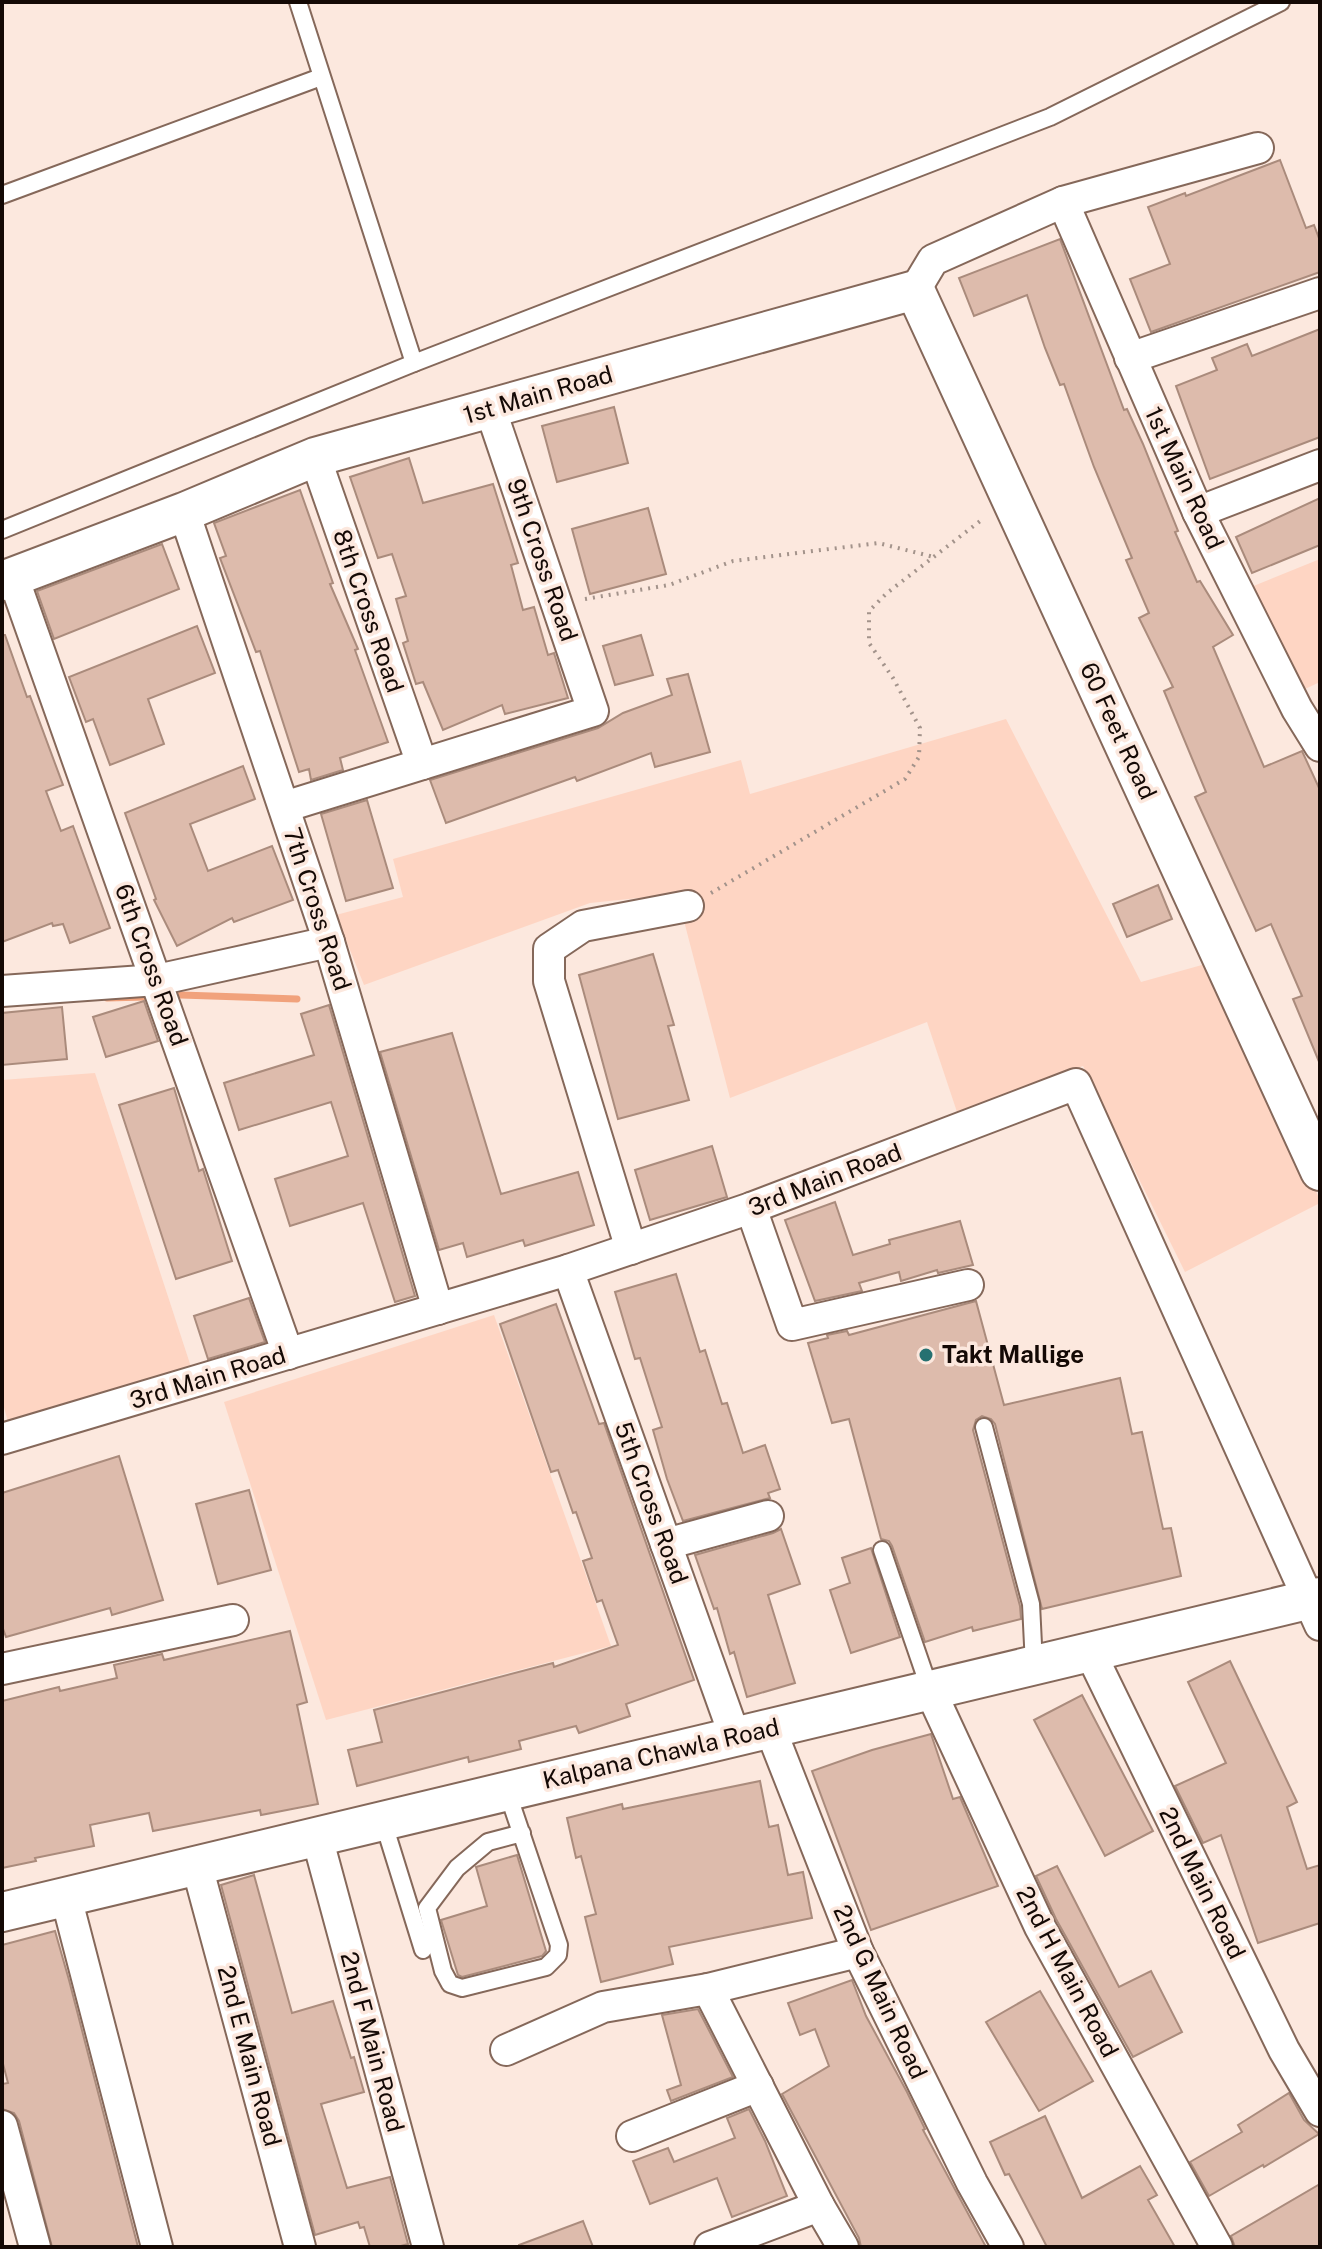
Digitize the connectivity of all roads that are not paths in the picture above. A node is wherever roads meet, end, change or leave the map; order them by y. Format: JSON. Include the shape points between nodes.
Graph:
{"nodes":[{"id":1,"x":298,"y":2,"type":"edge"},
{"id":2,"x":1281,"y":2,"type":"edge"},
{"id":3,"x":321,"y":77,"type":"junction"},
{"id":4,"x":1258,"y":148,"type":"dead end"},
{"id":5,"x":2,"y":195,"type":"edge"},
{"id":6,"x":1063,"y":202,"type":"junction"},
{"id":7,"x":915,"y":290,"type":"junction"},
{"id":8,"x":1320,"y":293,"type":"edge"},
{"id":9,"x":1130,"y":358,"type":"junction"},
{"id":10,"x":414,"y":363,"type":"junction"},
{"id":11,"x":490,"y":408,"type":"junction"},
{"id":12,"x":315,"y":457,"type":"junction"},
{"id":13,"x":1320,"y":465,"type":"edge"},
{"id":14,"x":184,"y":512,"type":"junction"},
{"id":15,"x":1198,"y":512,"type":"junction"},
{"id":16,"x":2,"y":530,"type":"edge"},
{"id":17,"x":7,"y":579,"type":"edge"},
{"id":18,"x":1308,"y":704,"type":"edge"},
{"id":19,"x":1320,"y":746,"type":"edge"},
{"id":20,"x":422,"y":764,"type":"junction"},
{"id":21,"x":284,"y":807,"type":"junction"},
{"id":22,"x":688,"y":906,"type":"road end"},
{"id":23,"x":329,"y":942,"type":"junction"},
{"id":24,"x":157,"y":980,"type":"junction"},
{"id":25,"x":2,"y":991,"type":"edge"},
{"id":26,"x":1320,"y":1171,"type":"edge"},
{"id":27,"x":751,"y":1208,"type":"junction"},
{"id":28,"x":631,"y":1249,"type":"junction"},
{"id":29,"x":568,"y":1270,"type":"junction"},
{"id":30,"x":968,"y":1285,"type":"dead end"},
{"id":31,"x":438,"y":1309,"type":"junction"},
{"id":32,"x":288,"y":1354,"type":"junction"},
{"id":33,"x":984,"y":1427,"type":"dead end"},
{"id":34,"x":2,"y":1439,"type":"edge"},
{"id":35,"x":768,"y":1516,"type":"dead end"},
{"id":36,"x":666,"y":1544,"type":"junction"},
{"id":37,"x":882,"y":1550,"type":"dead end"},
{"id":38,"x":1316,"y":1607,"type":"edge"},
{"id":39,"x":233,"y":1620,"type":"dead end"},
{"id":40,"x":1090,"y":1652,"type":"junction"},
{"id":41,"x":1034,"y":1665,"type":"junction"},
{"id":42,"x":2,"y":1669,"type":"edge"},
{"id":43,"x":930,"y":1690,"type":"junction"},
{"id":44,"x":752,"y":1733,"type":"junction"},
{"id":45,"x":507,"y":1791,"type":"junction"},
{"id":46,"x":383,"y":1821,"type":"junction"},
{"id":47,"x":522,"y":1833,"type":"junction"},
{"id":48,"x":317,"y":1837,"type":"junction"},
{"id":49,"x":197,"y":1866,"type":"junction"},
{"id":50,"x":66,"y":1897,"type":"junction"},
{"id":51,"x":2,"y":1912,"type":"edge"},
{"id":52,"x":423,"y":1950,"type":"dead end"},
{"id":53,"x":858,"y":1952,"type":"junction"},
{"id":54,"x":708,"y":1989,"type":"junction"},
{"id":55,"x":506,"y":2050,"type":"dead end"},
{"id":56,"x":758,"y":2086,"type":"junction"},
{"id":57,"x":1320,"y":2111,"type":"edge"},
{"id":58,"x":2,"y":2126,"type":"edge"},
{"id":59,"x":632,"y":2136,"type":"dead end"},
{"id":60,"x":10,"y":2185,"type":"edge"},
{"id":61,"x":819,"y":2206,"type":"junction"},
{"id":62,"x":290,"y":2245,"type":"edge"},
{"id":63,"x":35,"y":2247,"type":"edge"},
{"id":64,"x":157,"y":2247,"type":"edge"},
{"id":65,"x":428,"y":2247,"type":"edge"},
{"id":66,"x":710,"y":2247,"type":"edge"},
{"id":67,"x":843,"y":2247,"type":"edge"},
{"id":68,"x":1008,"y":2247,"type":"edge"},
{"id":69,"x":1217,"y":2247,"type":"edge"}],
"edges":[{"from":1,"to":3,"type":"lane"},
{"from":2,"to":10,"type":"lane","via":[[1050,117]]},
{"from":3,"to":5,"type":"lane"},
{"from":3,"to":10,"type":"lane"},
{"from":4,"to":6,"type":"street"},
{"from":6,"to":7,"type":"street","via":[[933,260]]},
{"from":6,"to":9,"type":"street","name":"1st Main Road"},
{"from":7,"to":11,"type":"street","name":"1st Main Road"},
{"from":7,"to":26,"type":"street","name":"60 Feet Road"},
{"from":8,"to":9,"type":"street"},
{"from":9,"to":15,"type":"street","name":"1st Main Road"},
{"from":10,"to":16,"type":"lane"},
{"from":11,"to":12,"type":"street","name":"1st Main Road"},
{"from":11,"to":20,"type":"street","name":"9th Cross Road","via":[[593,711]]},
{"from":12,"to":14,"type":"street","name":"1st Main Road"},
{"from":12,"to":20,"type":"street","name":"8th Cross Road"},
{"from":13,"to":15,"type":"street"},
{"from":14,"to":17,"type":"street","name":"1st Main Road"},
{"from":14,"to":21,"type":"street","name":"7th Cross Road"},
{"from":15,"to":18,"type":"street","name":"1st Main Road"},
{"from":17,"to":24,"type":"street","name":"6th Cross Road"},
{"from":18,"to":19,"type":"street","name":"1st Main Road"},
{"from":20,"to":21,"type":"street"},
{"from":21,"to":23,"type":"street","name":"7th Cross Road"},
{"from":22,"to":28,"type":"street","via":[[583,926],[549,949],[549,981]]},
{"from":23,"to":24,"type":"street"},
{"from":23,"to":31,"type":"street","name":"7th Cross Road"},
{"from":24,"to":25,"type":"street"},
{"from":24,"to":32,"type":"street","name":"6th Cross Road"},
{"from":27,"to":28,"type":"street","name":"3rd Main Road"},
{"from":27,"to":30,"type":"street","via":[[792,1325]]},
{"from":27,"to":38,"type":"street","name":"3rd Main Road","via":[[1076,1084]]},
{"from":28,"to":29,"type":"street","name":"3rd Main Road"},
{"from":29,"to":31,"type":"street","name":"3rd Main Road"},
{"from":29,"to":36,"type":"street","name":"5th Cross Road"},
{"from":31,"to":32,"type":"street","name":"3rd Main Road"},
{"from":32,"to":34,"type":"street","name":"3rd Main Road"},
{"from":33,"to":41,"type":"lane","via":[[1031,1604]]},
{"from":35,"to":36,"type":"street"},
{"from":36,"to":44,"type":"street","name":"5th Cross Road"},
{"from":37,"to":43,"type":"lane"},
{"from":38,"to":40,"type":"street","name":"Kalpana Chawla Road"},
{"from":39,"to":42,"type":"street"},
{"from":40,"to":41,"type":"street","name":"Kalpana Chawla Road"},
{"from":40,"to":57,"type":"street","name":"2nd Main Road","via":[[1284,2050]]},
{"from":41,"to":43,"type":"street","name":"Kalpana Chawla Road"},
{"from":43,"to":44,"type":"street","name":"Kalpana Chawla Road"},
{"from":43,"to":69,"type":"street","name":"2nd H Main Road","via":[[1040,1927]]},
{"from":44,"to":45,"type":"street","name":"Kalpana Chawla Road"},
{"from":44,"to":53,"type":"street","name":"2nd G Main Road"},
{"from":45,"to":46,"type":"street","name":"Kalpana Chawla Road"},
{"from":45,"to":47,"type":"lane"},
{"from":46,"to":48,"type":"street","name":"Kalpana Chawla Road"},
{"from":46,"to":52,"type":"lane"},
{"from":47,"to":47,"type":"lane","via":[[558,1955],[546,1967],[462,1988],[450,1984],[427,1908],[457,1868],[488,1842]]},
{"from":48,"to":49,"type":"street","name":"Kalpana Chawla Road"},
{"from":48,"to":65,"type":"street","name":"2nd F Main Road"},
{"from":49,"to":50,"type":"street","name":"Kalpana Chawla Road"},
{"from":49,"to":62,"type":"street","name":"2nd E Main Road"},
{"from":50,"to":51,"type":"street","name":"Kalpana Chawla Road"},
{"from":50,"to":64,"type":"street"},
{"from":53,"to":54,"type":"street"},
{"from":53,"to":68,"type":"street","name":"2nd G Main Road"},
{"from":54,"to":55,"type":"street","via":[[603,2007]]},
{"from":54,"to":56,"type":"street"},
{"from":56,"to":59,"type":"street"},
{"from":56,"to":61,"type":"street"},
{"from":58,"to":60,"type":"street"},
{"from":60,"to":63,"type":"street"},
{"from":61,"to":66,"type":"street"},
{"from":61,"to":67,"type":"street"}]}
